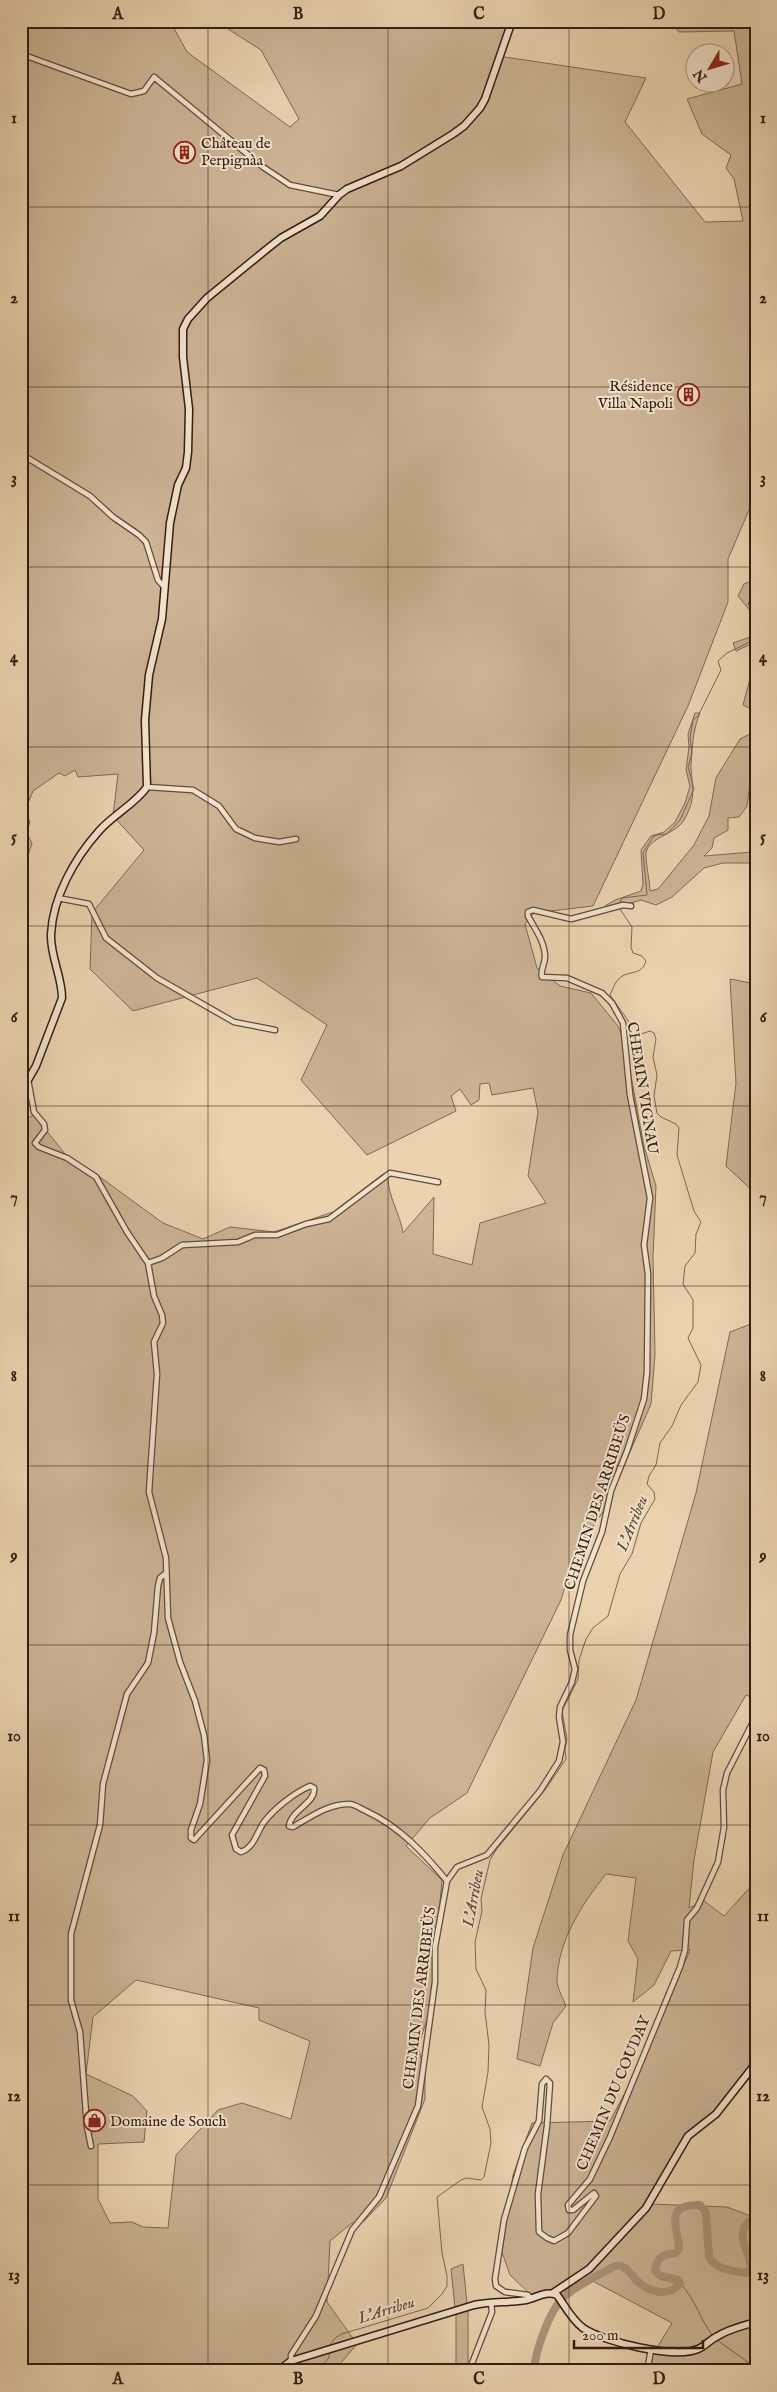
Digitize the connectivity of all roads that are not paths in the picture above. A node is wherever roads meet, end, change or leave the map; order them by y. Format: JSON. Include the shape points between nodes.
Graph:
{"nodes":[{"id":1,"x":512,"y":21,"type":"edge"},
{"id":2,"x":21,"y":54,"type":"edge"},
{"id":3,"x":339,"y":195,"type":"junction"},
{"id":4,"x":21,"y":454,"type":"edge"},
{"id":5,"x":165,"y":588,"type":"junction"},
{"id":6,"x":147,"y":787,"type":"junction"},
{"id":7,"x":296,"y":839,"type":"dead end"},
{"id":8,"x":58,"y":898,"type":"junction"},
{"id":9,"x":631,"y":906,"type":"dead end"},
{"id":10,"x":275,"y":1030,"type":"dead end"},
{"id":11,"x":28,"y":1080,"type":"junction"},
{"id":12,"x":21,"y":1084,"type":"edge"},
{"id":13,"x":438,"y":1182,"type":"dead end"},
{"id":14,"x":148,"y":1263,"type":"junction"},
{"id":15,"x":648,"y":1372,"type":"joint"},
{"id":16,"x":166,"y":1573,"type":"junction"},
{"id":17,"x":756,"y":1716,"type":"edge"},
{"id":18,"x":447,"y":1881,"type":"junction"},
{"id":19,"x":756,"y":2063,"type":"edge"},
{"id":20,"x":91,"y":2146,"type":"dead end"},
{"id":21,"x":531,"y":2298,"type":"junction"},
{"id":22,"x":558,"y":2298,"type":"junction"},
{"id":23,"x":491,"y":2302,"type":"junction"},
{"id":24,"x":756,"y":2322,"type":"edge"},
{"id":25,"x":651,"y":2350,"type":"junction"},
{"id":26,"x":291,"y":2361,"type":"junction"},
{"id":27,"x":278,"y":2371,"type":"edge"},
{"id":28,"x":469,"y":2371,"type":"edge"},
{"id":29,"x":648,"y":2371,"type":"edge"}],
"edges":[{"from":1,"to":3,"type":"street","via":[[485,99],[464,126],[401,166]]},
{"from":2,"to":3,"type":"street","via":[[131,94],[144,92],[154,77],[283,181]]},
{"from":3,"to":5,"type":"street","via":[[320,216],[281,238],[225,282],[183,328],[189,409],[188,452],[170,523]]},
{"from":4,"to":5,"type":"street","via":[[90,496],[139,535],[146,542],[158,580]]},
{"from":5,"to":6,"type":"street","via":[[162,620],[149,675],[145,720]]},
{"from":6,"to":7,"type":"street","via":[[193,790],[219,806],[236,830],[255,838],[279,842]]},
{"from":6,"to":8,"type":"street","via":[[99,831],[65,880]]},
{"from":8,"to":10,"type":"street","via":[[89,904],[106,938],[157,978],[234,1022]]},
{"from":8,"to":11,"type":"street","via":[[51,936],[62,998]]},
{"from":9,"to":15,"type":"street","name":"CHEMIN VIGNAU","via":[[623,905],[572,920],[533,910],[528,912],[528,916],[544,948],[546,959],[542,977],[567,978],[602,993],[623,1023],[630,1095],[650,1198],[644,1245],[648,1274]]},
{"from":11,"to":12,"type":"street"},
{"from":11,"to":14,"type":"street","via":[[34,1112],[45,1130],[35,1143],[96,1177]]},
{"from":13,"to":14,"type":"street","via":[[390,1173],[329,1219],[277,1234],[255,1235],[238,1242],[182,1245]]},
{"from":14,"to":16,"type":"street","via":[[154,1296],[162,1315],[154,1342],[157,1374],[149,1492],[166,1558]]},
{"from":15,"to":18,"type":"street","name":"CHEMIN DES ARRIBEÜS","via":[[644,1399],[611,1491],[602,1532],[583,1582],[570,1635],[575,1669],[560,1707],[563,1742],[559,1761],[540,1791],[487,1855],[457,1867]]},
{"from":16,"to":18,"type":"street","via":[[168,1618],[200,1718],[207,1760],[191,1838],[194,1840],[199,1836],[215,1814],[260,1768],[265,1776],[232,1835],[236,1849],[246,1850],[274,1811],[310,1786],[314,1788],[312,1797],[293,1814],[288,1826],[293,1827],[335,1805],[351,1804],[403,1834]]},
{"from":16,"to":20,"type":"street","via":[[158,1586],[148,1663],[127,1694],[105,1775],[100,1825],[71,1934],[71,2000],[80,2032]]},
{"from":17,"to":21,"type":"street","name":"CHEMIN DU COUDAY","via":[[727,1773],[718,1862],[697,1908],[687,1920],[680,1968],[610,2137],[590,2179],[568,2205],[569,2210],[594,2194],[596,2196],[568,2233],[554,2241],[540,2232],[538,2194],[550,2083],[546,2080],[542,2084],[539,2120],[525,2148],[504,2220],[495,2279],[496,2286],[504,2292]]},
{"from":18,"to":26,"type":"street","name":"CHEMIN DES ARRIBEÜS","via":[[435,1946],[435,1982],[418,2106],[380,2197],[352,2230],[316,2316],[291,2355]]},
{"from":19,"to":22,"type":"street","via":[[716,2114],[688,2136],[646,2208],[590,2269]]},
{"from":21,"to":22,"type":"street"},
{"from":21,"to":23,"type":"street"},
{"from":22,"to":25,"type":"street","via":[[585,2329]]},
{"from":23,"to":26,"type":"street"},
{"from":23,"to":28,"type":"street","via":[[492,2312]]},
{"from":24,"to":25,"type":"street","via":[[729,2330],[698,2349],[681,2352]]},
{"from":25,"to":29,"type":"street"},
{"from":26,"to":27,"type":"street"}]}
